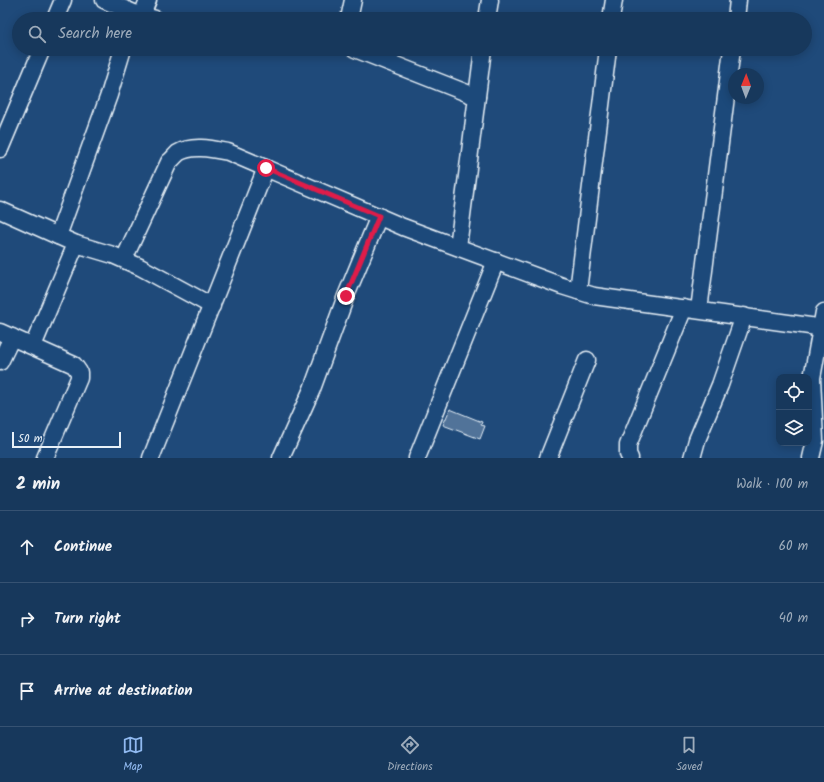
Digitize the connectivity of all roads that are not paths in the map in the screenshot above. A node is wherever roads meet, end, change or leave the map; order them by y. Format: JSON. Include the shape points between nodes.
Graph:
{"nodes":[{"id":1,"x":63,"y":0,"type":"edge"},
{"id":2,"x":104,"y":0,"type":"edge"},
{"id":3,"x":148,"y":0,"type":"edge"},
{"id":4,"x":353,"y":0,"type":"edge"},
{"id":5,"x":490,"y":0,"type":"edge"},
{"id":6,"x":614,"y":0,"type":"edge"},
{"id":7,"x":738,"y":0,"type":"edge"},
{"id":8,"x":58,"y":12,"type":"edge"},
{"id":9,"x":132,"y":12,"type":"edge"},
{"id":10,"x":143,"y":12,"type":"edge"},
{"id":11,"x":350,"y":12,"type":"edge"},
{"id":12,"x":488,"y":12,"type":"edge"},
{"id":13,"x":613,"y":12,"type":"edge"},
{"id":14,"x":737,"y":12,"type":"edge"},
{"id":15,"x":39,"y":56,"type":"edge"},
{"id":16,"x":121,"y":56,"type":"edge"},
{"id":17,"x":373,"y":56,"type":"edge"},
{"id":18,"x":482,"y":56,"type":"edge"},
{"id":19,"x":607,"y":56,"type":"edge"},
{"id":20,"x":731,"y":56,"type":"edge"},
{"id":21,"x":477,"y":97,"type":"junction"},
{"id":22,"x":0,"y":149,"type":"edge"},
{"id":23,"x":266,"y":168,"type":"junction"},
{"id":24,"x":0,"y":210,"type":"edge"},
{"id":25,"x":379,"y":216,"type":"junction"},
{"id":26,"x":58,"y":236,"type":"junction"},
{"id":27,"x":76,"y":244,"type":"junction"},
{"id":28,"x":458,"y":247,"type":"junction"},
{"id":29,"x":124,"y":259,"type":"junction"},
{"id":30,"x":496,"y":261,"type":"junction"},
{"id":31,"x":578,"y":291,"type":"junction"},
{"id":32,"x":212,"y":306,"type":"junction"},
{"id":33,"x":691,"y":309,"type":"junction"},
{"id":34,"x":744,"y":316,"type":"junction"},
{"id":35,"x":823,"y":323,"type":"edge"},
{"id":36,"x":6,"y":334,"type":"edge"},
{"id":37,"x":33,"y":346,"type":"junction"},
{"id":38,"x":587,"y":360,"type":"dead end"},
{"id":39,"x":0,"y":362,"type":"edge"},
{"id":40,"x":45,"y":458,"type":"edge"},
{"id":41,"x":151,"y":458,"type":"edge"},
{"id":42,"x":281,"y":458,"type":"edge"},
{"id":43,"x":417,"y":458,"type":"edge"},
{"id":44,"x":548,"y":458,"type":"edge"},
{"id":45,"x":630,"y":458,"type":"edge"},
{"id":46,"x":692,"y":458,"type":"edge"},
{"id":47,"x":811,"y":458,"type":"edge"}],
"edges":[{"from":1,"to":8,"type":"street"},
{"from":2,"to":9,"type":"street"},
{"from":3,"to":10,"type":"street"},
{"from":4,"to":11,"type":"street"},
{"from":5,"to":12,"type":"street"},
{"from":6,"to":13,"type":"street"},
{"from":7,"to":14,"type":"street"},
{"from":15,"to":22,"type":"street"},
{"from":16,"to":26,"type":"street"},
{"from":17,"to":21,"type":"street"},
{"from":18,"to":21,"type":"street"},
{"from":19,"to":31,"type":"street"},
{"from":20,"to":33,"type":"street"},
{"from":21,"to":28,"type":"street"},
{"from":23,"to":25,"type":"street"},
{"from":23,"to":29,"type":"street","via":[[214,149],[191,149],[178,153],[169,162]]},
{"from":23,"to":32,"type":"street"},
{"from":24,"to":26,"type":"street"},
{"from":25,"to":28,"type":"street"},
{"from":25,"to":42,"type":"street","via":[[312,389]]},
{"from":26,"to":27,"type":"street"},
{"from":27,"to":29,"type":"street"},
{"from":27,"to":37,"type":"street"},
{"from":28,"to":30,"type":"street"},
{"from":29,"to":32,"type":"street"},
{"from":30,"to":31,"type":"street"},
{"from":30,"to":43,"type":"street"},
{"from":31,"to":33,"type":"street","via":[[594,296]]},
{"from":32,"to":41,"type":"street"},
{"from":33,"to":34,"type":"street"},
{"from":33,"to":45,"type":"street","via":[[628,445]]},
{"from":34,"to":35,"type":"street"},
{"from":34,"to":46,"type":"street"},
{"from":35,"to":47,"type":"street","via":[[812,378],[815,441]]},
{"from":36,"to":37,"type":"street"},
{"from":36,"to":39,"type":"street"},
{"from":37,"to":40,"type":"street","via":[[74,365],[79,372],[79,378]]},
{"from":38,"to":44,"type":"street"}]}
